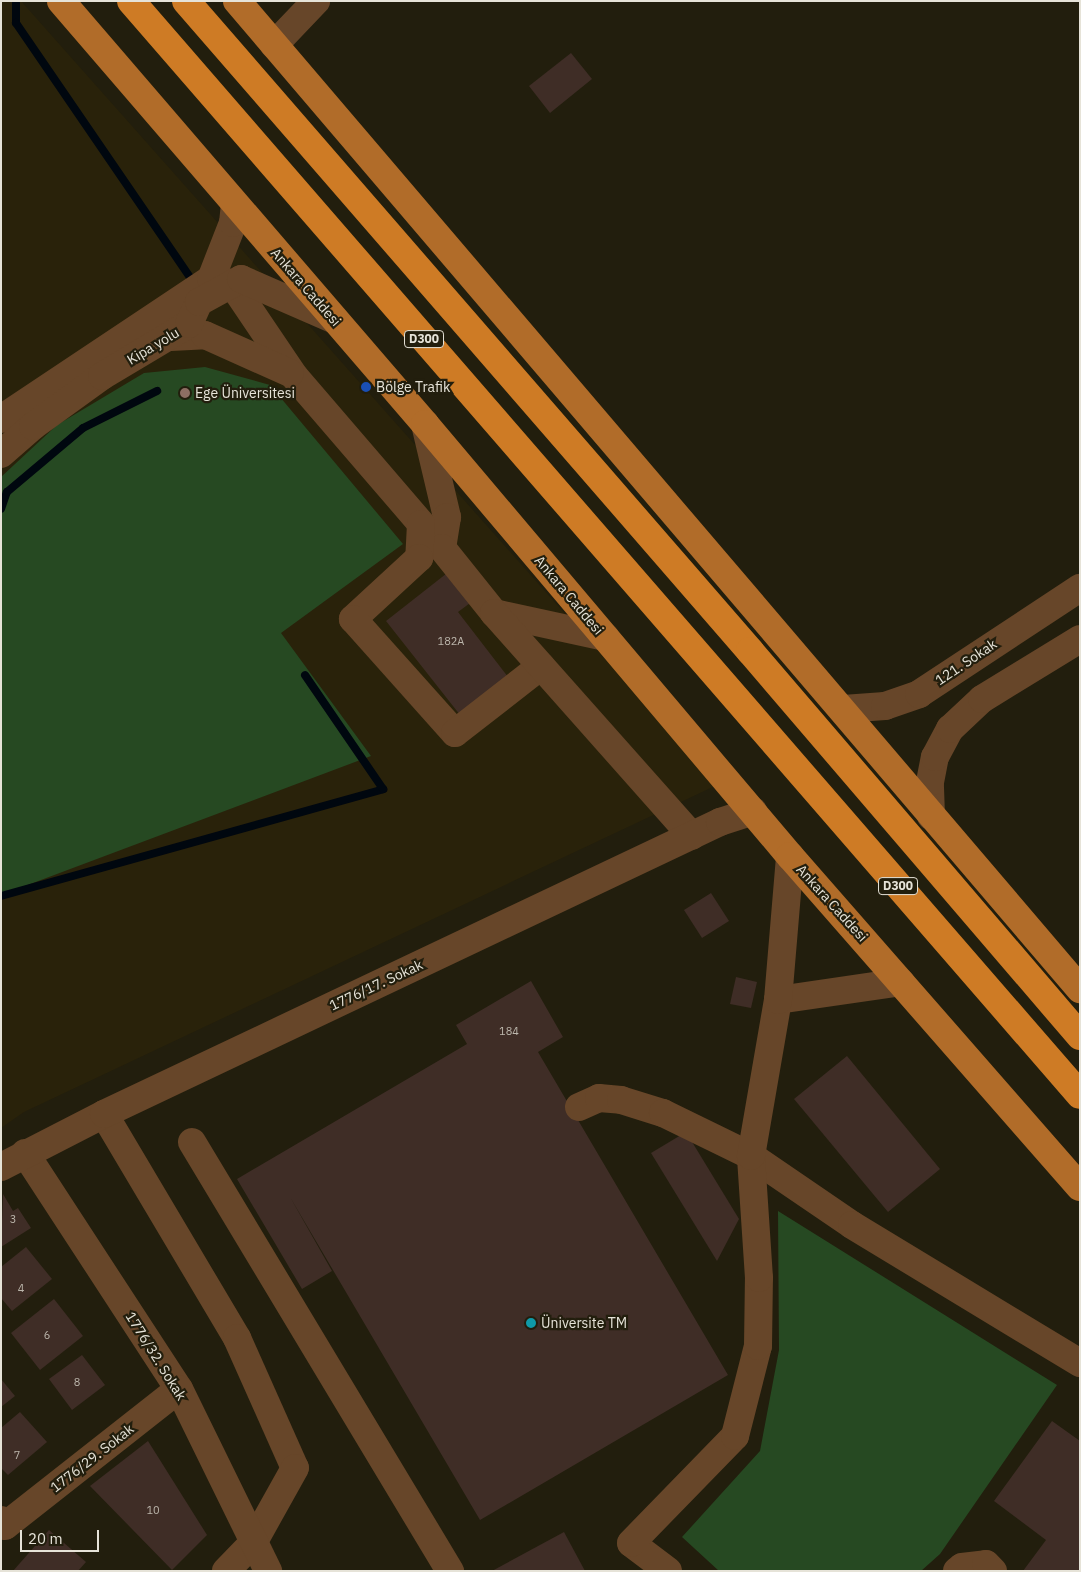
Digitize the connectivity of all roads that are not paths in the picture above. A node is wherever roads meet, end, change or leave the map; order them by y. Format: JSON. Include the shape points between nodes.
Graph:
{"nodes":[{"id":1,"x":61,"y":1,"type":"edge"},
{"id":2,"x":131,"y":1,"type":"edge"},
{"id":3,"x":186,"y":1,"type":"edge"},
{"id":4,"x":237,"y":1,"type":"edge"},
{"id":5,"x":316,"y":1,"type":"edge"},
{"id":6,"x":274,"y":45,"type":"junction"},
{"id":7,"x":235,"y":204,"type":"junction"},
{"id":8,"x":221,"y":282,"type":"junction"},
{"id":9,"x":335,"y":320,"type":"junction"},
{"id":10,"x":172,"y":337,"type":"junction"},
{"id":11,"x":295,"y":377,"type":"junction"},
{"id":12,"x":1,"y":419,"type":"edge"},
{"id":13,"x":425,"y":424,"type":"junction"},
{"id":14,"x":1,"y":454,"type":"edge"},
{"id":15,"x":421,"y":524,"type":"junction"},
{"id":16,"x":442,"y":548,"type":"junction"},
{"id":17,"x":1080,"y":588,"type":"edge"},
{"id":18,"x":494,"y":613,"type":"junction"},
{"id":19,"x":605,"y":637,"type":"junction"},
{"id":20,"x":1080,"y":639,"type":"edge"},
{"id":21,"x":541,"y":666,"type":"junction"},
{"id":22,"x":843,"y":709,"type":"junction"},
{"id":23,"x":753,"y":811,"type":"junction"},
{"id":24,"x":931,"y":816,"type":"junction"},
{"id":25,"x":692,"y":836,"type":"junction"},
{"id":26,"x":790,"y":856,"type":"junction"},
{"id":27,"x":901,"y":982,"type":"junction"},
{"id":28,"x":1080,"y":989,"type":"edge"},
{"id":29,"x":778,"y":1000,"type":"junction"},
{"id":30,"x":1080,"y":1036,"type":"edge"},
{"id":31,"x":1080,"y":1095,"type":"edge"},
{"id":32,"x":579,"y":1107,"type":"dead end"},
{"id":33,"x":104,"y":1114,"type":"junction"},
{"id":34,"x":192,"y":1142,"type":"dead end"},
{"id":35,"x":25,"y":1152,"type":"junction"},
{"id":36,"x":751,"y":1156,"type":"junction"},
{"id":37,"x":1,"y":1167,"type":"edge"},
{"id":38,"x":1080,"y":1187,"type":"edge"},
{"id":39,"x":1080,"y":1363,"type":"edge"},
{"id":40,"x":179,"y":1388,"type":"junction"},
{"id":41,"x":3,"y":1523,"type":"edge"},
{"id":42,"x":253,"y":1543,"type":"junction"},
{"id":43,"x":226,"y":1571,"type":"edge"},
{"id":44,"x":268,"y":1571,"type":"edge"},
{"id":45,"x":450,"y":1571,"type":"edge"},
{"id":46,"x":668,"y":1571,"type":"edge"},
{"id":47,"x":957,"y":1571,"type":"edge"},
{"id":48,"x":993,"y":1571,"type":"edge"}],
"edges":[{"from":1,"to":7,"type":"main road","name":"Ankara Caddesi"},
{"from":2,"to":31,"type":"highway","number":"D300"},
{"from":3,"to":30,"type":"highway","number":"D300"},
{"from":4,"to":6,"type":"main road"},
{"from":5,"to":6,"type":"street"},
{"from":6,"to":22,"type":"main road"},
{"from":7,"to":8,"type":"street"},
{"from":7,"to":9,"type":"main road","name":"Ankara Caddesi"},
{"from":8,"to":9,"type":"street","via":[[241,279]]},
{"from":8,"to":10,"type":"street","name":"Kipa yolu","via":[[199,302],[194,318]]},
{"from":8,"to":11,"type":"street"},
{"from":8,"to":12,"type":"street","name":"Kipa yolu"},
{"from":9,"to":13,"type":"main road","name":"Ankara Caddesi"},
{"from":10,"to":11,"type":"street","via":[[205,335],[276,365]]},
{"from":10,"to":14,"type":"street","name":"Kipa yolu","via":[[102,376],[33,426]]},
{"from":11,"to":15,"type":"street"},
{"from":13,"to":16,"type":"street","via":[[447,517]]},
{"from":13,"to":19,"type":"main road","name":"Ankara Caddesi"},
{"from":15,"to":16,"type":"street"},
{"from":15,"to":21,"type":"street","via":[[419,558],[353,619],[455,733]]},
{"from":16,"to":18,"type":"street"},
{"from":17,"to":22,"type":"street","name":"121. Sokak","via":[[919,694],[885,706]]},
{"from":18,"to":19,"type":"street"},
{"from":18,"to":21,"type":"street"},
{"from":19,"to":23,"type":"main road","name":"Ankara Caddesi"},
{"from":20,"to":24,"type":"street","via":[[982,700],[950,729],[935,757],[930,782]]},
{"from":21,"to":25,"type":"street"},
{"from":22,"to":24,"type":"main road"},
{"from":23,"to":25,"type":"street","name":"1776/17. Sokak"},
{"from":23,"to":26,"type":"main road","name":"Ankara Caddesi"},
{"from":24,"to":28,"type":"main road"},
{"from":25,"to":33,"type":"street","name":"1776/17. Sokak"},
{"from":26,"to":27,"type":"main road","name":"Ankara Caddesi"},
{"from":26,"to":29,"type":"street"},
{"from":27,"to":29,"type":"street"},
{"from":27,"to":38,"type":"main road","name":"Ankara Caddesi"},
{"from":29,"to":36,"type":"street"},
{"from":32,"to":36,"type":"street","via":[[599,1098],[621,1100],[663,1113]]},
{"from":33,"to":35,"type":"street","name":"1776/17. Sokak"},
{"from":33,"to":42,"type":"street","via":[[237,1338],[295,1468]]},
{"from":34,"to":45,"type":"street"},
{"from":35,"to":37,"type":"street","name":"1776/17. Sokak"},
{"from":35,"to":40,"type":"street","name":"1776/32. Sokak"},
{"from":36,"to":39,"type":"street","via":[[852,1226]]},
{"from":36,"to":46,"type":"street","via":[[759,1278],[758,1346],[735,1436],[631,1543]]},
{"from":40,"to":41,"type":"street","name":"1776/29. Sokak"},
{"from":40,"to":42,"type":"street","name":"1776/32. Sokak"},
{"from":42,"to":43,"type":"street"},
{"from":42,"to":44,"type":"street","name":"1776/32. Sokak"},
{"from":47,"to":48,"type":"street","via":[[962,1566],[986,1564]]}]}
